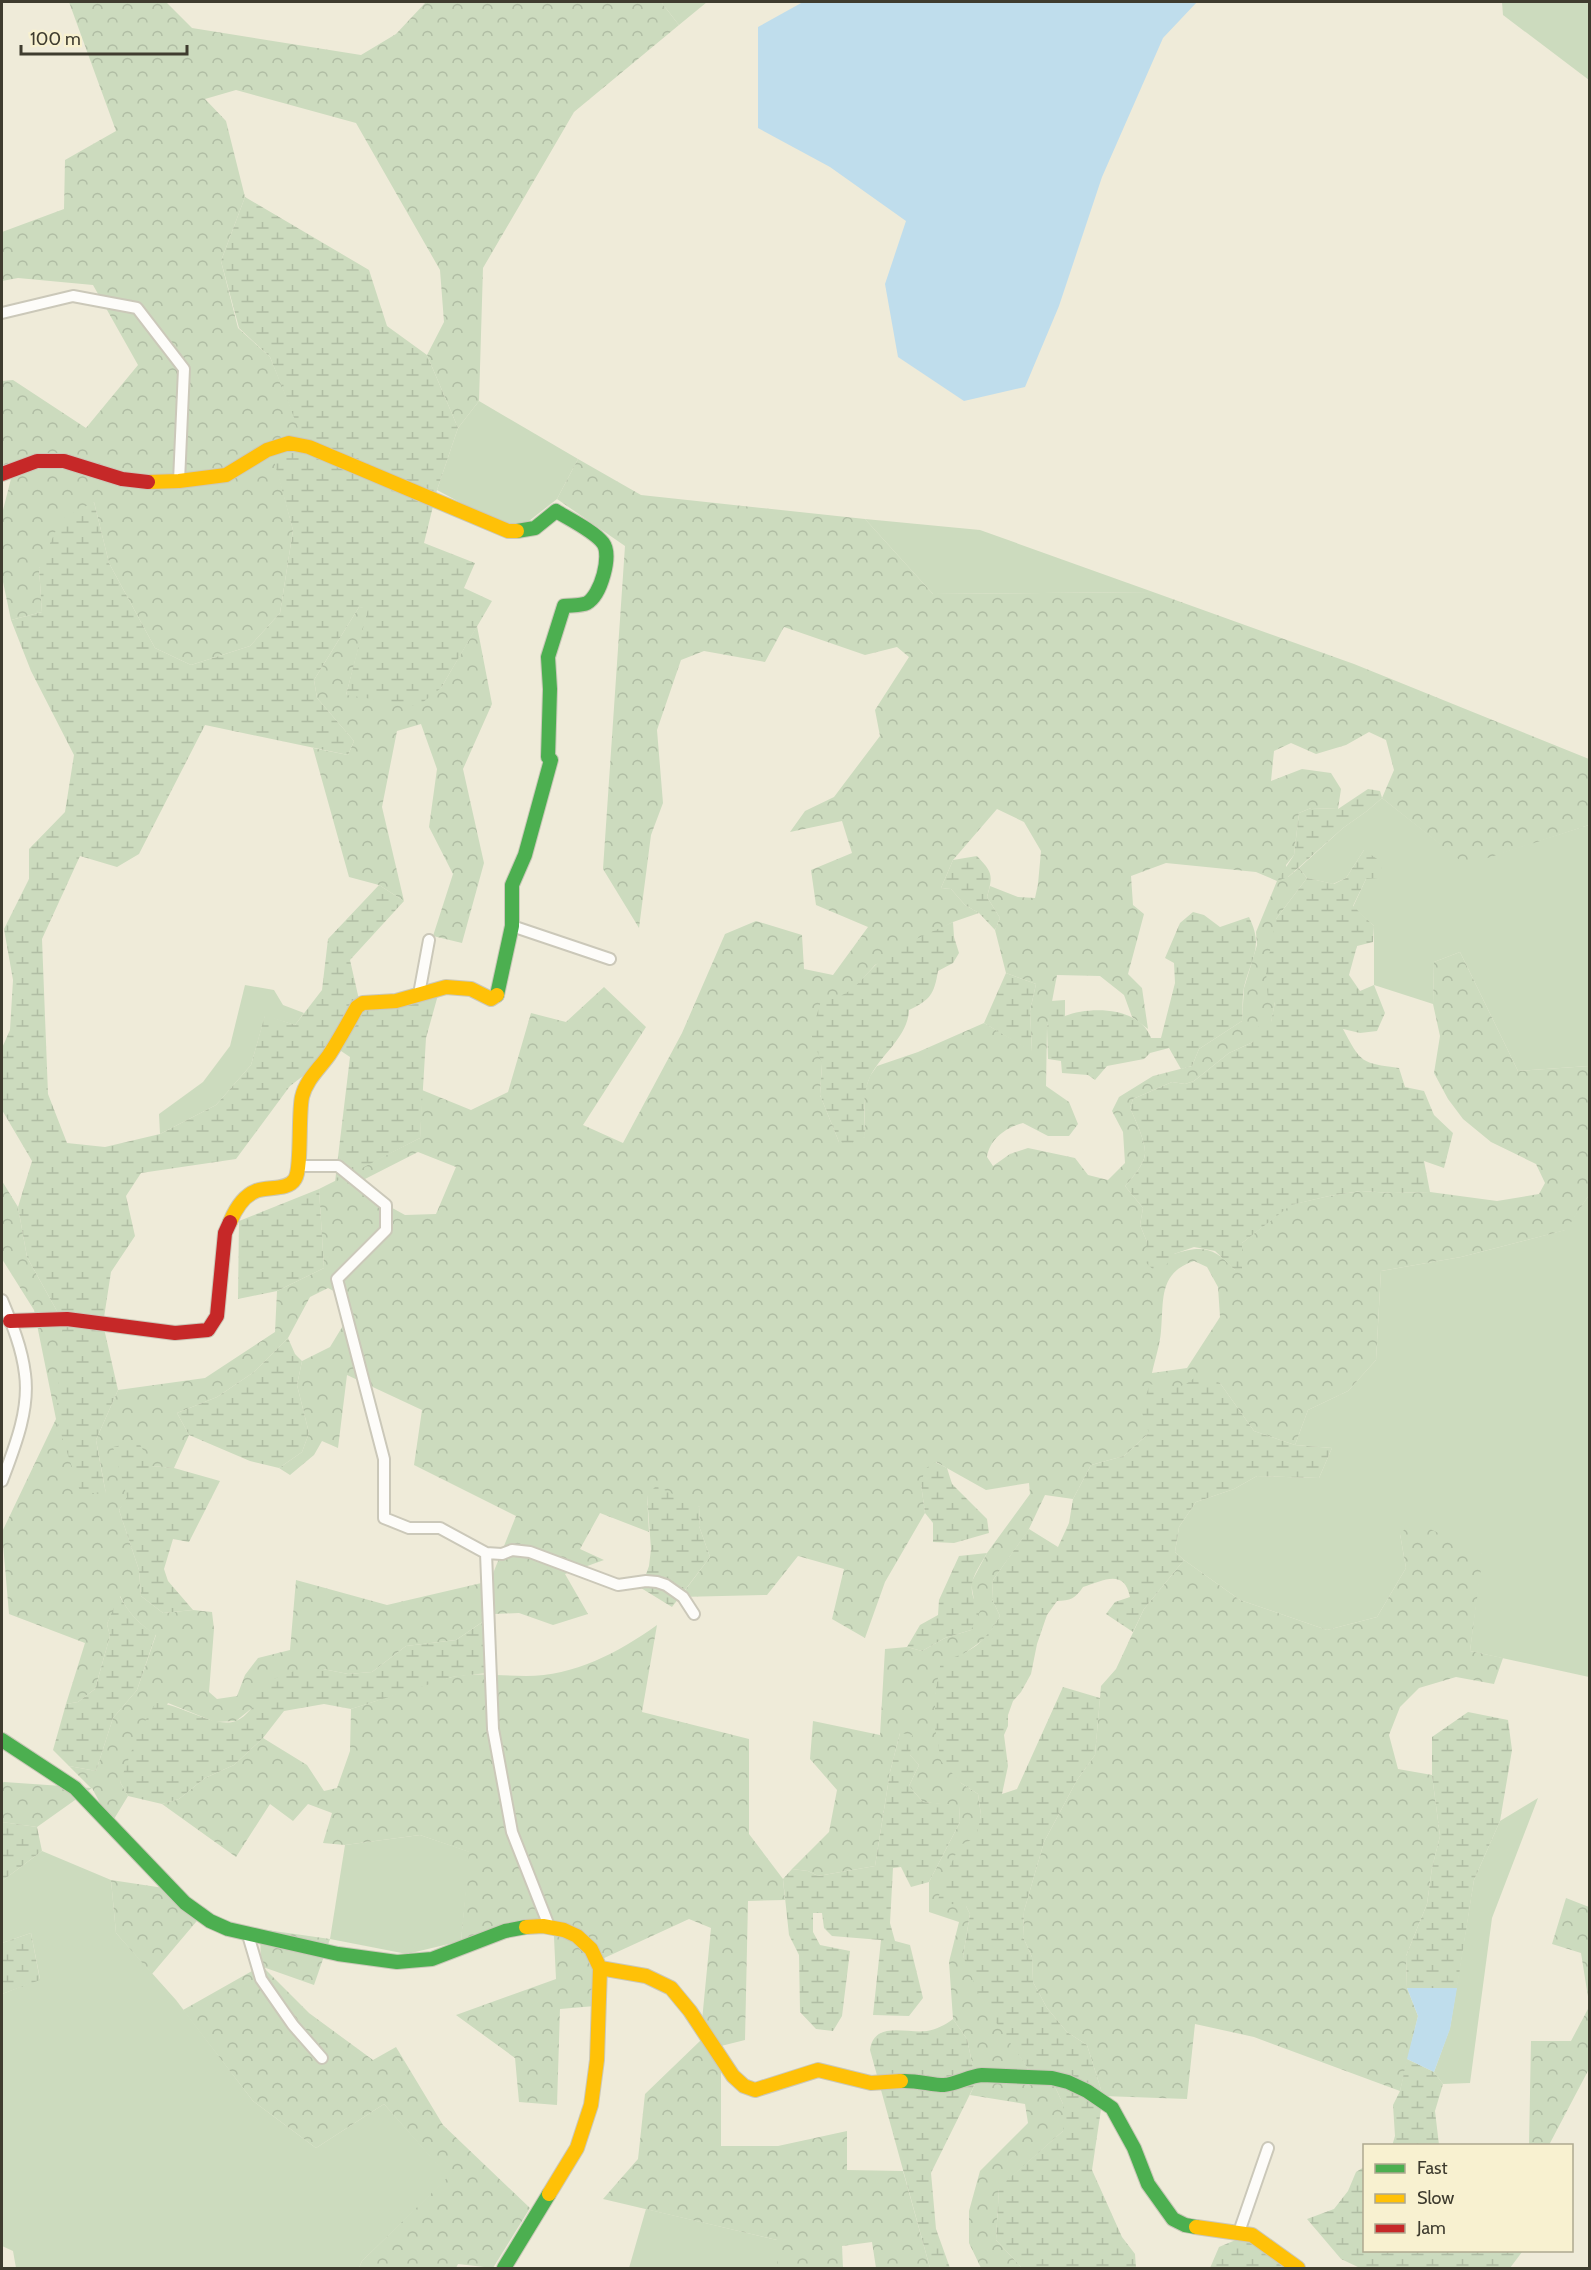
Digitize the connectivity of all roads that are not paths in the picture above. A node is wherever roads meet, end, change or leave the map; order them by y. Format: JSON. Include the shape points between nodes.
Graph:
{"nodes":[{"id":1,"x":2,"y":313,"type":"edge"},
{"id":2,"x":2,"y":474,"type":"edge"},
{"id":3,"x":179,"y":481,"type":"junction"},
{"id":4,"x":512,"y":926,"type":"junction"},
{"id":5,"x":429,"y":940,"type":"dead end"},
{"id":6,"x":610,"y":959,"type":"dead end"},
{"id":7,"x":419,"y":994,"type":"junction"},
{"id":8,"x":298,"y":1166,"type":"junction"},
{"id":9,"x":2,"y":1300,"type":"edge"},
{"id":10,"x":10,"y":1321,"type":"junction"},
{"id":11,"x":2,"y":1482,"type":"edge"},
{"id":12,"x":486,"y":1552,"type":"junction"},
{"id":13,"x":694,"y":1614,"type":"dead end"},
{"id":14,"x":2,"y":1740,"type":"edge"},
{"id":15,"x":549,"y":1926,"type":"junction"},
{"id":16,"x":248,"y":1935,"type":"junction"},
{"id":17,"x":600,"y":1968,"type":"junction"},
{"id":18,"x":322,"y":2058,"type":"dead end"},
{"id":19,"x":1268,"y":2148,"type":"dead end"},
{"id":20,"x":1239,"y":2232,"type":"junction"},
{"id":21,"x":504,"y":2268,"type":"edge"},
{"id":22,"x":1298,"y":2268,"type":"edge"}],
"edges":[{"from":1,"to":3,"type":"street","via":[[73,296],[137,308],[184,369]]},
{"from":2,"to":3,"type":"street","via":[[37,460],[64,461],[122,479]]},
{"from":3,"to":4,"type":"street","via":[[226,475],[267,450],[289,443],[309,447],[508,531],[527,532],[546,522],[556,511],[603,542],[608,557],[602,580],[587,603],[564,606],[548,657],[551,760],[525,855],[512,885]]},
{"from":4,"to":6,"type":"street"},
{"from":4,"to":7,"type":"street","via":[[497,995],[491,999],[471,989],[446,987]]},
{"from":5,"to":7,"type":"street"},
{"from":7,"to":8,"type":"street","via":[[357,1007],[302,1096]]},
{"from":8,"to":10,"type":"street","via":[[289,1185],[255,1191],[236,1207],[225,1233],[217,1316],[208,1330],[187,1335],[75,1320]]},
{"from":8,"to":12,"type":"street","via":[[338,1166],[386,1205],[386,1230],[337,1279],[384,1459],[384,1518],[409,1528],[440,1528]]},
{"from":9,"to":10,"type":"street"},
{"from":10,"to":11,"type":"street","via":[[26,1376],[25,1404]]},
{"from":12,"to":13,"type":"street","via":[[530,1552],[618,1585],[657,1582],[683,1597]]},
{"from":12,"to":15,"type":"street","via":[[493,1730],[512,1832]]},
{"from":14,"to":16,"type":"street","via":[[75,1788],[200,1915]]},
{"from":15,"to":16,"type":"street","via":[[514,1928],[448,1955],[412,1962],[365,1959]]},
{"from":15,"to":17,"type":"street","via":[[583,1939],[597,1956]]},
{"from":16,"to":18,"type":"street","via":[[261,1979]]},
{"from":17,"to":20,"type":"street","via":[[658,1979],[674,1990],[733,2075],[750,2090],[818,2070],[871,2083],[917,2080],[941,2085],[982,2075],[1068,2082],[1112,2108],[1148,2184],[1173,2219],[1185,2225]]},
{"from":17,"to":21,"type":"street","via":[[594,2094],[586,2127]]},
{"from":19,"to":20,"type":"street"},
{"from":20,"to":22,"type":"street","via":[[1260,2238]]}]}
